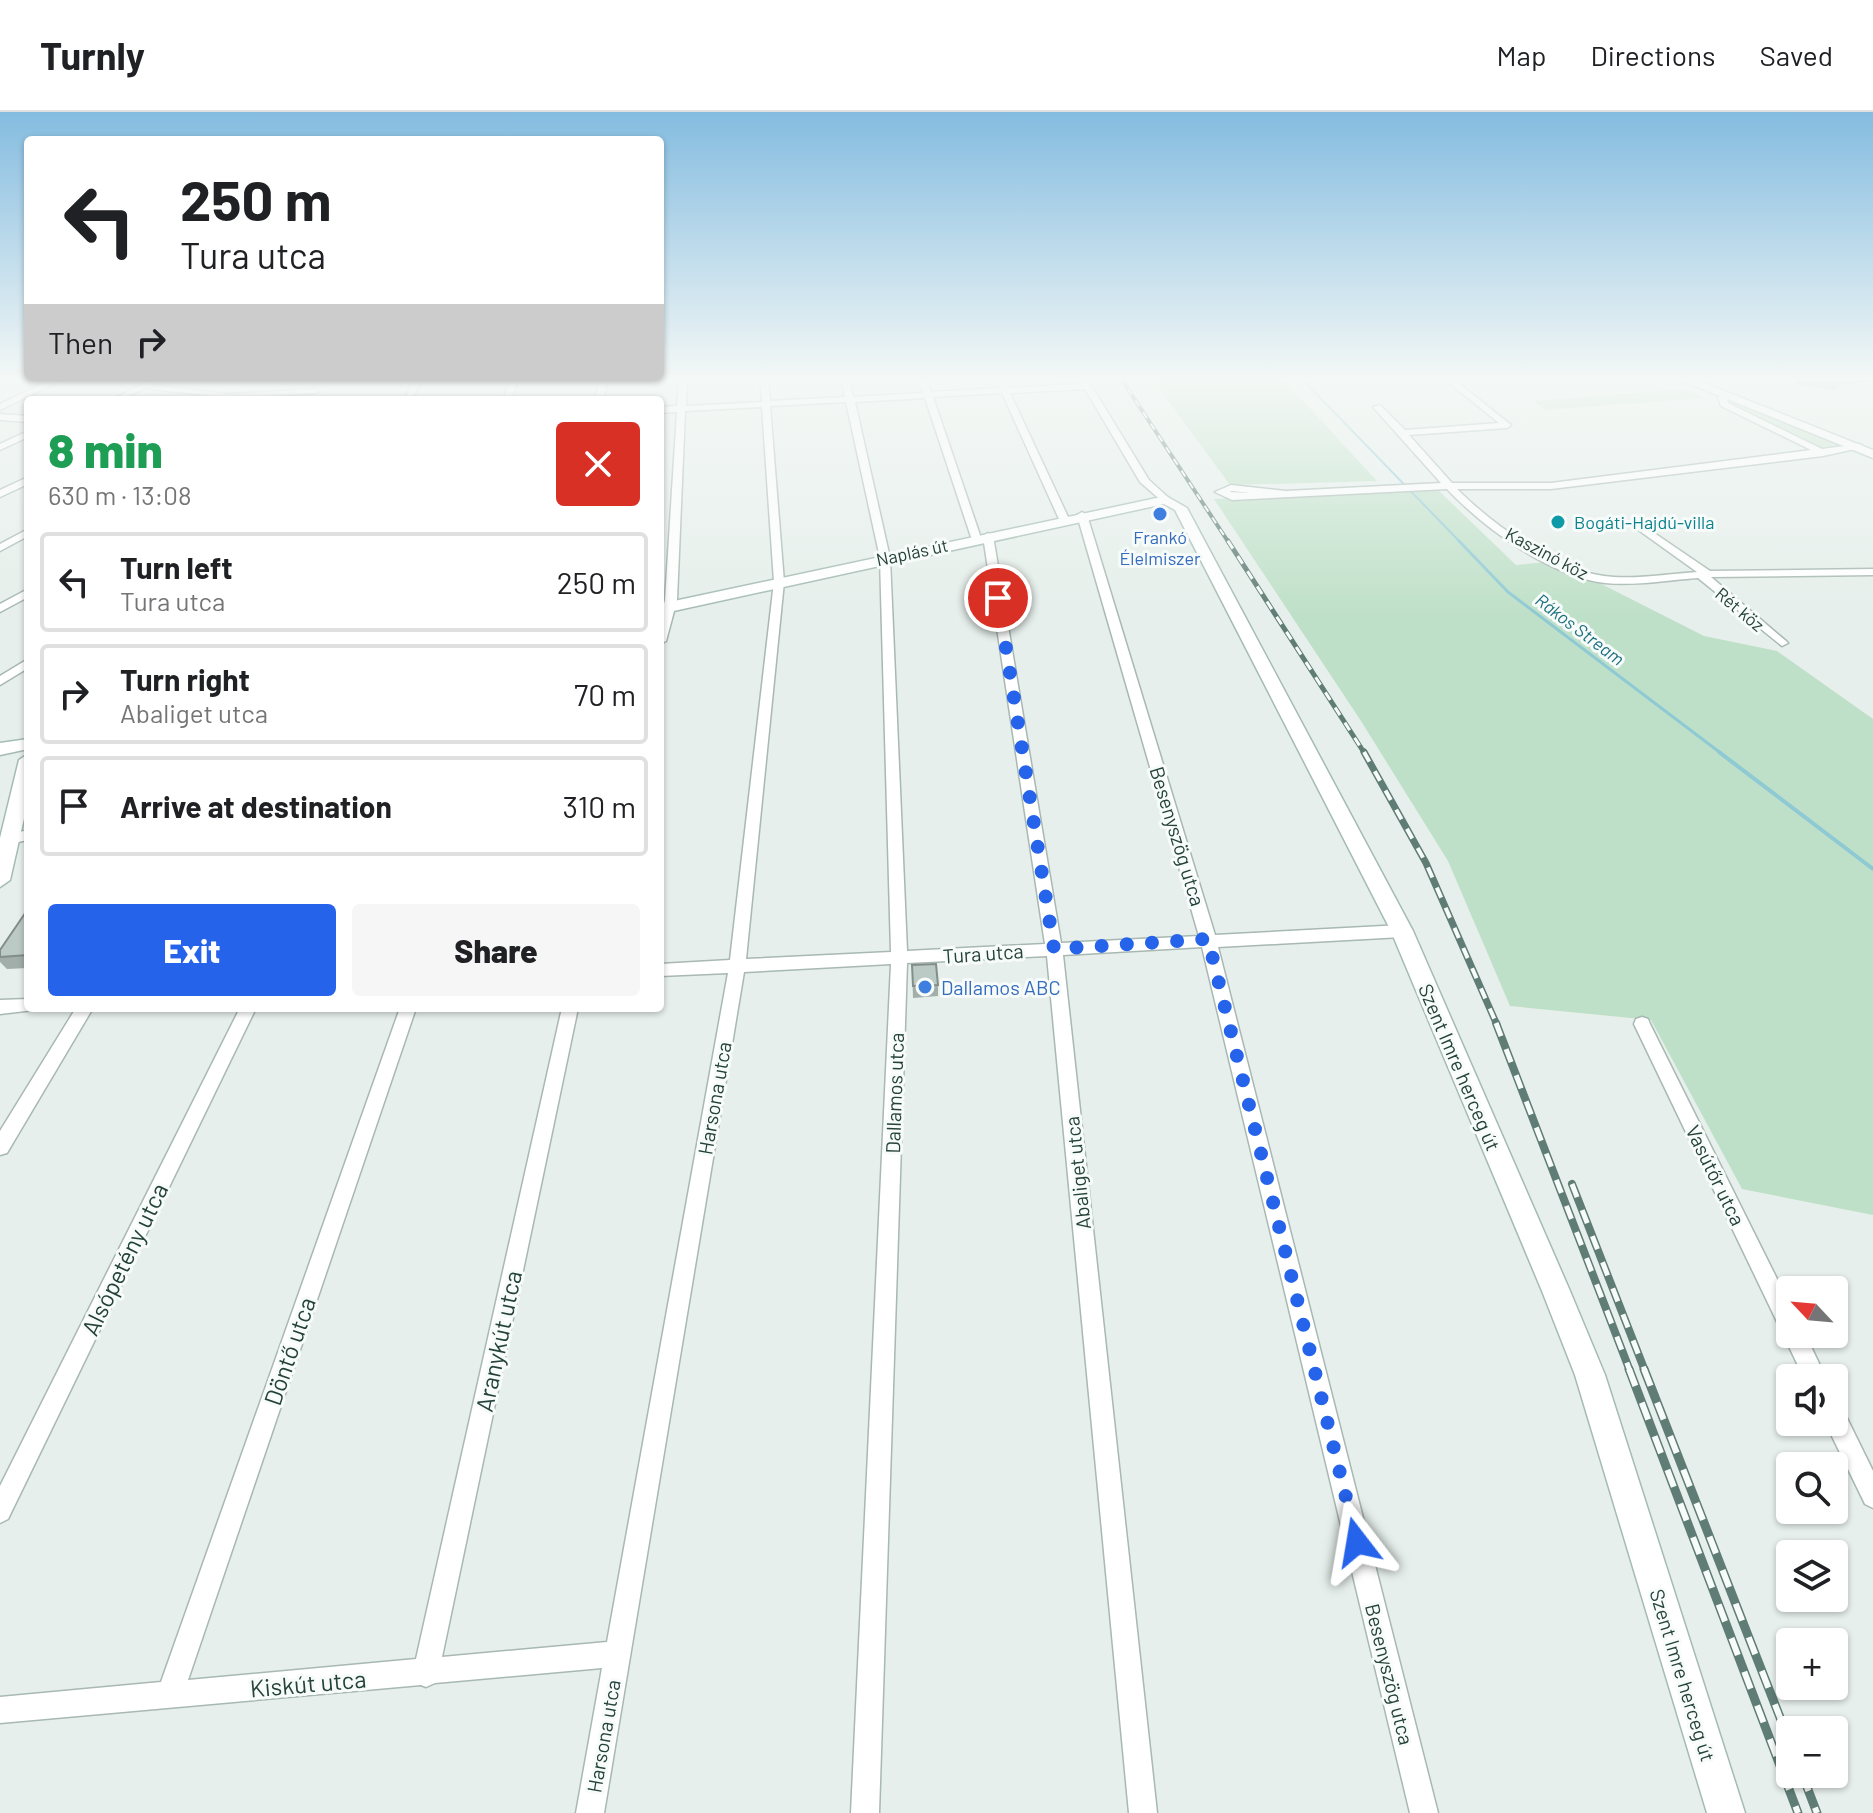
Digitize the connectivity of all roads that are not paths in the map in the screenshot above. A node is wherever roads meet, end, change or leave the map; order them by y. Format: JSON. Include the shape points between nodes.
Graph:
{"nodes":[{"id":1,"x":677,"y":456,"type":"edge"},
{"id":2,"x":770,"y":456,"type":"edge"},
{"id":3,"x":863,"y":456,"type":"edge"},
{"id":4,"x":951,"y":456,"type":"edge"},
{"id":5,"x":1040,"y":456,"type":"edge"},
{"id":6,"x":1130,"y":456,"type":"edge"},
{"id":7,"x":1424,"y":456,"type":"edge"},
{"id":8,"x":1796,"y":456,"type":"edge"},
{"id":9,"x":24,"y":482,"type":"edge"},
{"id":10,"x":1449,"y":486,"type":"junction"},
{"id":11,"x":0,"y":494,"type":"edge"},
{"id":12,"x":1287,"y":494,"type":"junction"},
{"id":13,"x":1166,"y":500,"type":"junction"},
{"id":14,"x":1073,"y":517,"type":"junction"},
{"id":15,"x":1641,"y":527,"type":"dead end"},
{"id":16,"x":24,"y":534,"type":"edge"},
{"id":17,"x":982,"y":537,"type":"junction"},
{"id":18,"x":0,"y":548,"type":"edge"},
{"id":19,"x":885,"y":558,"type":"junction"},
{"id":20,"x":1873,"y":572,"type":"edge"},
{"id":21,"x":1704,"y":574,"type":"junction"},
{"id":22,"x":779,"y":582,"type":"junction"},
{"id":23,"x":24,"y":595,"type":"edge"},
{"id":24,"x":0,"y":598,"type":"edge"},
{"id":25,"x":14,"y":601,"type":"junction"},
{"id":26,"x":24,"y":602,"type":"edge"},
{"id":27,"x":665,"y":608,"type":"edge"},
{"id":28,"x":0,"y":609,"type":"edge"},
{"id":29,"x":1782,"y":643,"type":"dead end"},
{"id":30,"x":24,"y":666,"type":"edge"},
{"id":31,"x":0,"y":681,"type":"edge"},
{"id":32,"x":24,"y":745,"type":"edge"},
{"id":33,"x":0,"y":749,"type":"edge"},
{"id":34,"x":24,"y":776,"type":"edge"},
{"id":35,"x":24,"y":836,"type":"edge"},
{"id":36,"x":8,"y":839,"type":"junction"},
{"id":37,"x":0,"y":880,"type":"edge"},
{"id":38,"x":1402,"y":931,"type":"junction"},
{"id":39,"x":1208,"y":939,"type":"junction"},
{"id":40,"x":1054,"y":949,"type":"junction"},
{"id":41,"x":899,"y":959,"type":"junction"},
{"id":42,"x":737,"y":966,"type":"junction"},
{"id":43,"x":664,"y":970,"type":"edge"},
{"id":44,"x":24,"y":1005,"type":"edge"},
{"id":45,"x":0,"y":1007,"type":"edge"},
{"id":46,"x":83,"y":1012,"type":"edge"},
{"id":47,"x":246,"y":1012,"type":"edge"},
{"id":48,"x":407,"y":1012,"type":"edge"},
{"id":49,"x":569,"y":1012,"type":"edge"},
{"id":50,"x":1642,"y":1024,"type":"dead end"},
{"id":51,"x":0,"y":1147,"type":"edge"},
{"id":52,"x":1776,"y":1298,"type":"edge"},
{"id":53,"x":1844,"y":1436,"type":"edge"},
{"id":54,"x":1873,"y":1496,"type":"edge"},
{"id":55,"x":0,"y":1511,"type":"edge"},
{"id":56,"x":616,"y":1654,"type":"junction"},
{"id":57,"x":426,"y":1674,"type":"junction"},
{"id":58,"x":170,"y":1695,"type":"junction"},
{"id":59,"x":0,"y":1710,"type":"edge"},
{"id":60,"x":590,"y":1813,"type":"edge"},
{"id":61,"x":865,"y":1813,"type":"edge"},
{"id":62,"x":1143,"y":1813,"type":"edge"},
{"id":63,"x":1424,"y":1813,"type":"edge"},
{"id":64,"x":1726,"y":1813,"type":"edge"}],
"edges":[{"from":1,"to":27,"type":"street"},
{"from":2,"to":22,"type":"street","name":"Harsona utca"},
{"from":3,"to":19,"type":"street","name":"Dallamos utca"},
{"from":4,"to":17,"type":"street","name":"Abaliget utca"},
{"from":5,"to":14,"type":"street","name":"Besenyszög utca"},
{"from":6,"to":13,"type":"street","name":"Szent Imre herceg út","via":[[1145,482]]},
{"from":7,"to":10,"type":"street","name":"Kaszinó köz"},
{"from":8,"to":10,"type":"street","via":[[1566,485]]},
{"from":9,"to":11,"type":"street"},
{"from":10,"to":12,"type":"street"},
{"from":10,"to":21,"type":"street","name":"Kaszinó köz","via":[[1510,535],[1587,576],[1607,580]]},
{"from":12,"to":12,"type":"street","via":[[1231,488],[1220,492],[1232,497]]},
{"from":13,"to":14,"type":"street","name":"Naplás út"},
{"from":13,"to":38,"type":"street","name":"Szent Imre herceg út","via":[[1180,508],[1199,538]]},
{"from":14,"to":17,"type":"street","name":"Naplás út"},
{"from":14,"to":39,"type":"street","name":"Besenyszög utca"},
{"from":15,"to":21,"type":"street"},
{"from":16,"to":18,"type":"street"},
{"from":17,"to":19,"type":"street","name":"Naplás út"},
{"from":17,"to":40,"type":"street","name":"Abaliget utca"},
{"from":19,"to":22,"type":"street","name":"Naplás út"},
{"from":19,"to":41,"type":"street","name":"Dallamos utca"},
{"from":20,"to":21,"type":"street","name":"Kaszinó köz"},
{"from":21,"to":29,"type":"street","name":"Rét köz"},
{"from":22,"to":27,"type":"street","name":"Naplás út"},
{"from":22,"to":42,"type":"street","name":"Harsona utca"},
{"from":23,"to":25,"type":"street"},
{"from":24,"to":25,"type":"street"},
{"from":25,"to":26,"type":"street"},
{"from":25,"to":28,"type":"street"},
{"from":30,"to":31,"type":"street"},
{"from":32,"to":33,"type":"street"},
{"from":34,"to":36,"type":"street"},
{"from":35,"to":36,"type":"street"},
{"from":36,"to":37,"type":"street"},
{"from":38,"to":39,"type":"street","name":"Tura utca"},
{"from":38,"to":64,"type":"street","name":"Szent Imre herceg út","via":[[1590,1375]]},
{"from":39,"to":40,"type":"street","name":"Tura utca"},
{"from":39,"to":63,"type":"street","name":"Besenyszög utca"},
{"from":40,"to":41,"type":"street","name":"Tura utca"},
{"from":40,"to":62,"type":"street","name":"Abaliget utca"},
{"from":41,"to":42,"type":"street","name":"Tura utca"},
{"from":41,"to":61,"type":"street","name":"Dallamos utca"},
{"from":42,"to":43,"type":"street","name":"Tura utca"},
{"from":42,"to":56,"type":"street","name":"Harsona utca"},
{"from":44,"to":45,"type":"street"},
{"from":46,"to":51,"type":"street"},
{"from":47,"to":55,"type":"street","name":"Alsópetény utca"},
{"from":48,"to":58,"type":"street","name":"Döntő utca"},
{"from":49,"to":57,"type":"street","name":"Aranykút utca"},
{"from":50,"to":52,"type":"street","name":"Vasútőr utca"},
{"from":53,"to":54,"type":"street"},
{"from":56,"to":57,"type":"street","name":"Kiskút utca"},
{"from":56,"to":60,"type":"street","name":"Harsona utca"},
{"from":57,"to":58,"type":"street","name":"Kiskút utca"},
{"from":58,"to":59,"type":"street","name":"Kiskút utca"}]}
